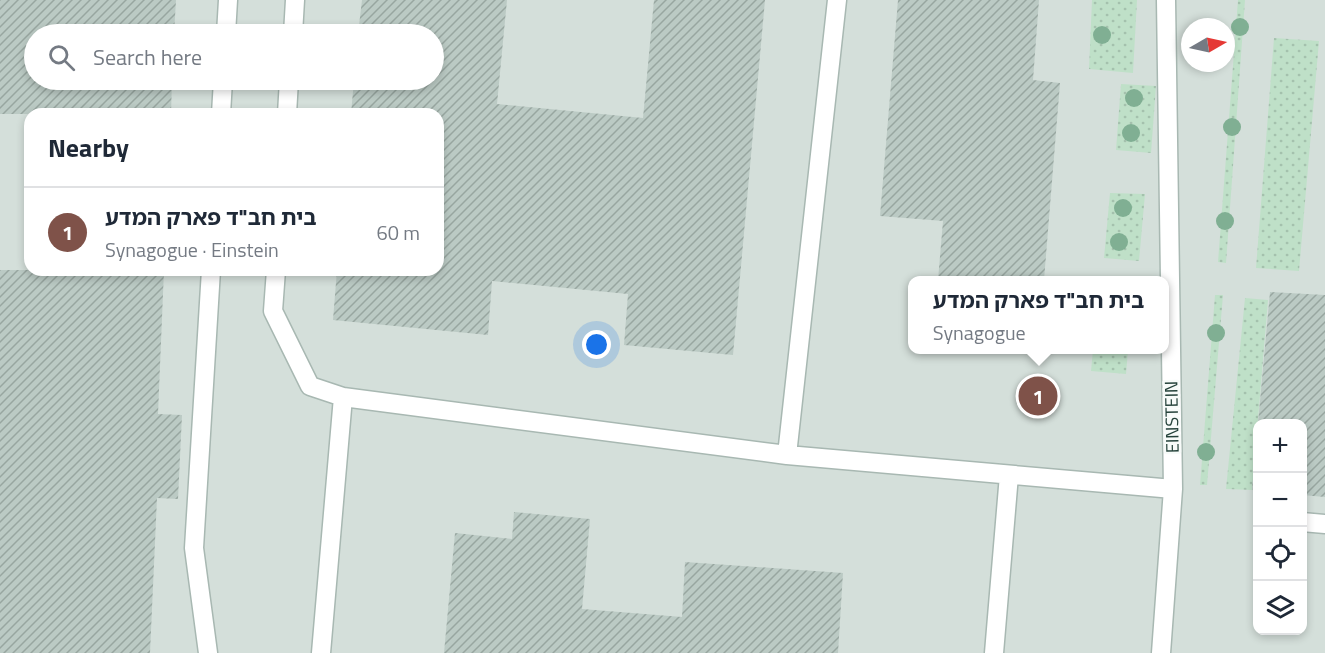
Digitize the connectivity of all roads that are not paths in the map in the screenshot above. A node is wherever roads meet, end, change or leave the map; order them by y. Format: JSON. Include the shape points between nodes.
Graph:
{"nodes":[{"id":1,"x":228,"y":0,"type":"edge"},
{"id":2,"x":295,"y":0,"type":"edge"},
{"id":3,"x":837,"y":0,"type":"edge"},
{"id":4,"x":1166,"y":0,"type":"edge"},
{"id":5,"x":227,"y":24,"type":"edge"},
{"id":6,"x":293,"y":24,"type":"edge"},
{"id":7,"x":222,"y":90,"type":"edge"},
{"id":8,"x":288,"y":90,"type":"edge"},
{"id":9,"x":221,"y":108,"type":"edge"},
{"id":10,"x":287,"y":108,"type":"edge"},
{"id":11,"x":211,"y":276,"type":"edge"},
{"id":12,"x":276,"y":276,"type":"edge"},
{"id":13,"x":343,"y":397,"type":"junction"},
{"id":14,"x":787,"y":455,"type":"junction"},
{"id":15,"x":1009,"y":475,"type":"junction"},
{"id":16,"x":1173,"y":489,"type":"junction"},
{"id":17,"x":1307,"y":522,"type":"edge"},
{"id":18,"x":1325,"y":524,"type":"edge"},
{"id":19,"x":208,"y":653,"type":"edge"},
{"id":20,"x":321,"y":653,"type":"edge"},
{"id":21,"x":994,"y":653,"type":"edge"},
{"id":22,"x":1161,"y":653,"type":"edge"}],
"edges":[{"from":1,"to":5,"type":"street"},
{"from":2,"to":6,"type":"street"},
{"from":3,"to":14,"type":"street"},
{"from":4,"to":16,"type":"street","name":"EINSTEIN"},
{"from":7,"to":9,"type":"street"},
{"from":8,"to":10,"type":"street"},
{"from":11,"to":19,"type":"street","via":[[194,548]]},
{"from":12,"to":13,"type":"street","via":[[273,311],[310,386]]},
{"from":13,"to":14,"type":"street"},
{"from":13,"to":20,"type":"street"},
{"from":14,"to":15,"type":"street"},
{"from":15,"to":16,"type":"street"},
{"from":15,"to":21,"type":"street"},
{"from":16,"to":22,"type":"street","name":"EINSTEIN"},
{"from":17,"to":18,"type":"street"}]}
